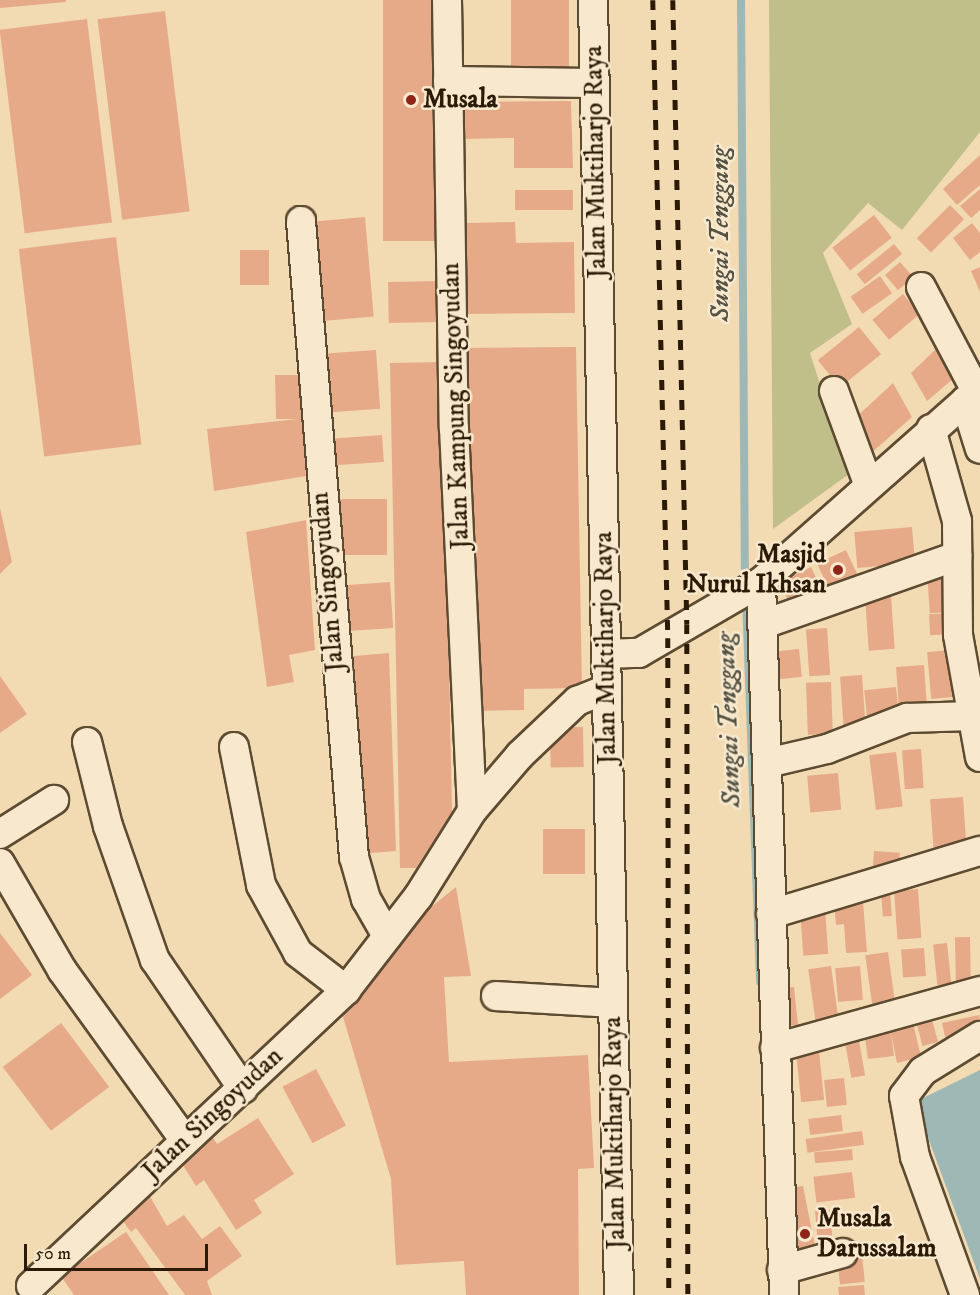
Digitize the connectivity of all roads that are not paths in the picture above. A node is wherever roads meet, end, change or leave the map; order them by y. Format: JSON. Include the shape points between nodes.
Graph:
{"nodes":[{"id":1,"x":447,"y":0,"type":"edge"},
{"id":2,"x":592,"y":0,"type":"edge"},
{"id":3,"x":448,"y":81,"type":"junction"},
{"id":4,"x":594,"y":83,"type":"junction"},
{"id":5,"x":301,"y":221,"type":"dead end"},
{"id":6,"x":921,"y":287,"type":"dead end"},
{"id":7,"x":834,"y":391,"type":"dead end"},
{"id":8,"x":974,"y":393,"type":"edge"},
{"id":9,"x":931,"y":429,"type":"junction"},
{"id":10,"x":980,"y":448,"type":"edge"},
{"id":11,"x":869,"y":486,"type":"junction"},
{"id":12,"x":957,"y":556,"type":"junction"},
{"id":13,"x":758,"y":584,"type":"junction"},
{"id":14,"x":764,"y":624,"type":"junction"},
{"id":15,"x":606,"y":654,"type":"junction"},
{"id":16,"x":606,"y":689,"type":"junction"},
{"id":17,"x":973,"y":716,"type":"junction"},
{"id":18,"x":87,"y":742,"type":"dead end"},
{"id":19,"x":234,"y":747,"type":"dead end"},
{"id":20,"x":980,"y":757,"type":"edge"},
{"id":21,"x":767,"y":763,"type":"junction"},
{"id":22,"x":54,"y":800,"type":"dead end"},
{"id":23,"x":472,"y":811,"type":"junction"},
{"id":24,"x":0,"y":834,"type":"edge"},
{"id":25,"x":980,"y":851,"type":"edge"},
{"id":26,"x":0,"y":863,"type":"edge"},
{"id":27,"x":771,"y":914,"type":"junction"},
{"id":28,"x":387,"y":936,"type":"junction"},
{"id":29,"x":346,"y":990,"type":"junction"},
{"id":30,"x":980,"y":991,"type":"edge"},
{"id":31,"x":496,"y":996,"type":"dead end"},
{"id":32,"x":613,"y":1003,"type":"junction"},
{"id":33,"x":980,"y":1036,"type":"edge"},
{"id":34,"x":775,"y":1048,"type":"junction"},
{"id":35,"x":243,"y":1089,"type":"junction"},
{"id":36,"x":184,"y":1139,"type":"junction"},
{"id":37,"x":843,"y":1253,"type":"dead end"},
{"id":38,"x":783,"y":1283,"type":"edge"},
{"id":39,"x":31,"y":1286,"type":"dead end"},
{"id":40,"x":619,"y":1295,"type":"edge"},
{"id":41,"x":965,"y":1295,"type":"edge"}],
"edges":[{"from":1,"to":3,"type":"street","name":"Jalan Kampung Singoyudan"},
{"from":2,"to":4,"type":"street","name":"Jalan Muktiharjo Raya"},
{"from":3,"to":4,"type":"street"},
{"from":3,"to":23,"type":"street","name":"Jalan Kampung Singoyudan","via":[[454,428]]},
{"from":4,"to":15,"type":"street","name":"Jalan Muktiharjo Raya"},
{"from":5,"to":28,"type":"street","name":"Jalan Singoyudan","via":[[354,857],[366,899]]},
{"from":6,"to":8,"type":"street"},
{"from":7,"to":11,"type":"street"},
{"from":8,"to":9,"type":"street"},
{"from":8,"to":10,"type":"street"},
{"from":9,"to":11,"type":"street"},
{"from":9,"to":12,"type":"street","via":[[953,501]]},
{"from":11,"to":13,"type":"street"},
{"from":12,"to":14,"type":"street"},
{"from":12,"to":17,"type":"street","via":[[958,635]]},
{"from":13,"to":14,"type":"street"},
{"from":13,"to":15,"type":"street","via":[[639,653]]},
{"from":14,"to":21,"type":"street"},
{"from":15,"to":16,"type":"street","name":"Jalan Muktiharjo Raya"},
{"from":16,"to":23,"type":"street","name":"Jalan Singoyudan","via":[[577,701],[550,724]]},
{"from":16,"to":32,"type":"street","name":"Jalan Muktiharjo Raya"},
{"from":17,"to":20,"type":"street"},
{"from":17,"to":21,"type":"street","via":[[907,718],[827,749]]},
{"from":18,"to":35,"type":"street","via":[[108,826],[155,960]]},
{"from":19,"to":29,"type":"street","via":[[261,885],[298,953]]},
{"from":21,"to":27,"type":"street"},
{"from":22,"to":24,"type":"street"},
{"from":23,"to":28,"type":"street","name":"Jalan Singoyudan"},
{"from":25,"to":27,"type":"street"},
{"from":26,"to":36,"type":"street","via":[[62,970]]},
{"from":27,"to":34,"type":"street"},
{"from":28,"to":29,"type":"street","name":"Jalan Singoyudan"},
{"from":29,"to":35,"type":"street","name":"Jalan Singoyudan"},
{"from":30,"to":34,"type":"street"},
{"from":31,"to":32,"type":"street"},
{"from":32,"to":40,"type":"street","name":"Jalan Muktiharjo Raya"},
{"from":33,"to":41,"type":"street","via":[[923,1071],[904,1096],[915,1157]]},
{"from":34,"to":38,"type":"street"},
{"from":35,"to":36,"type":"street","name":"Jalan Singoyudan"},
{"from":36,"to":39,"type":"street","name":"Jalan Singoyudan"},
{"from":37,"to":38,"type":"street"}]}
